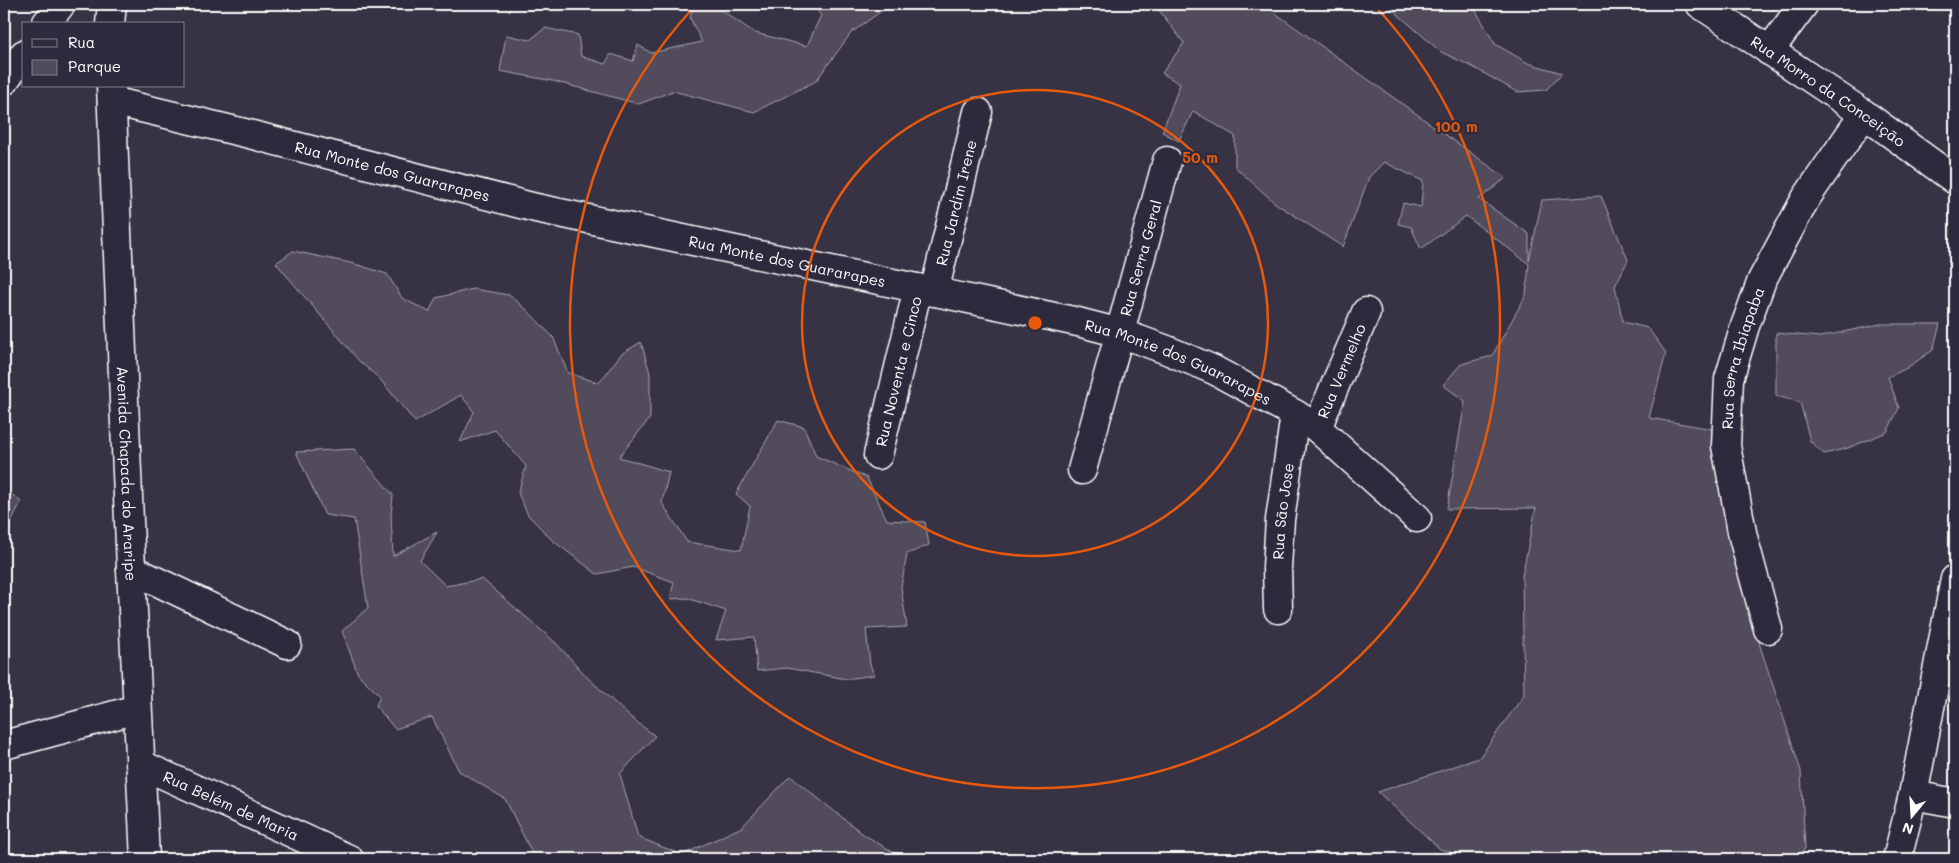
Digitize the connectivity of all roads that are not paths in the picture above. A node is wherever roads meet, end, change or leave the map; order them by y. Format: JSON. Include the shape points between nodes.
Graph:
{"nodes":[{"id":1,"x":61,"y":4,"type":"edge"},
{"id":2,"x":112,"y":4,"type":"edge"},
{"id":3,"x":1700,"y":4,"type":"edge"},
{"id":4,"x":1804,"y":4,"type":"edge"},
{"id":5,"x":48,"y":22,"type":"edge"},
{"id":6,"x":110,"y":22,"type":"edge"},
{"id":7,"x":1769,"y":51,"type":"junction"},
{"id":8,"x":22,"y":57,"type":"edge"},
{"id":9,"x":4,"y":81,"type":"edge"},
{"id":10,"x":112,"y":94,"type":"edge"},
{"id":11,"x":978,"y":112,"type":"dead end"},
{"id":12,"x":1864,"y":114,"type":"junction"},
{"id":13,"x":1167,"y":161,"type":"dead end"},
{"id":14,"x":1955,"y":180,"type":"edge"},
{"id":15,"x":926,"y":290,"type":"junction"},
{"id":16,"x":1366,"y":312,"type":"dead end"},
{"id":17,"x":1120,"y":333,"type":"junction"},
{"id":18,"x":1306,"y":421,"type":"junction"},
{"id":19,"x":878,"y":455,"type":"dead end"},
{"id":20,"x":1082,"y":470,"type":"dead end"},
{"id":21,"x":1418,"y":518,"type":"dead end"},
{"id":22,"x":131,"y":568,"type":"junction"},
{"id":23,"x":1955,"y":579,"type":"edge"},
{"id":24,"x":1278,"y":609,"type":"dead end"},
{"id":25,"x":1768,"y":629,"type":"dead end"},
{"id":26,"x":287,"y":644,"type":"dead end"},
{"id":27,"x":1947,"y":667,"type":"edge"},
{"id":28,"x":137,"y":708,"type":"junction"},
{"id":29,"x":4,"y":745,"type":"edge"},
{"id":30,"x":140,"y":764,"type":"junction"},
{"id":31,"x":1913,"y":795,"type":"junction"},
{"id":32,"x":1955,"y":803,"type":"edge"},
{"id":33,"x":145,"y":859,"type":"edge"},
{"id":34,"x":349,"y":859,"type":"edge"},
{"id":35,"x":1898,"y":859,"type":"edge"}],
"edges":[{"from":1,"to":5,"type":"street"},
{"from":2,"to":6,"type":"street"},
{"from":3,"to":7,"type":"street","name":"Rua Morro da Conceição"},
{"from":4,"to":7,"type":"street"},
{"from":7,"to":12,"type":"street","name":"Rua Morro da Conceição"},
{"from":8,"to":9,"type":"street"},
{"from":10,"to":15,"type":"street","name":"Rua Monte dos Guararapes","via":[[249,134],[536,208]]},
{"from":10,"to":22,"type":"street","name":"Avenida Chapada do Araripe"},
{"from":11,"to":15,"type":"street","name":"Rua Jardim Irene"},
{"from":12,"to":14,"type":"street","name":"Rua Morro da Conceição"},
{"from":12,"to":25,"type":"street","name":"Rua Serra Ibiapaba","via":[[1806,198],[1762,280],[1729,379],[1726,446],[1743,537]]},
{"from":13,"to":17,"type":"street","name":"Rua Serra Geral"},
{"from":15,"to":17,"type":"street","name":"Rua Monte dos Guararapes"},
{"from":15,"to":19,"type":"street","name":"Rua Noventa e Cinco"},
{"from":16,"to":18,"type":"street","name":"Rua Vermelho"},
{"from":17,"to":18,"type":"street","name":"Rua Monte dos Guararapes","via":[[1214,370]]},
{"from":17,"to":20,"type":"street","name":"Rua Serra Geral"},
{"from":18,"to":21,"type":"street","name":"Rua Monte dos Guararapes"},
{"from":18,"to":24,"type":"street","name":"Rua São Jose","via":[[1280,520]]},
{"from":22,"to":26,"type":"street"},
{"from":22,"to":28,"type":"street","name":"Avenida Chapada do Araripe"},
{"from":23,"to":27,"type":"street"},
{"from":27,"to":31,"type":"street"},
{"from":28,"to":29,"type":"street"},
{"from":28,"to":30,"type":"street","name":"Avenida Chapada do Araripe"},
{"from":30,"to":33,"type":"street","name":"Avenida Chapada do Araripe"},
{"from":30,"to":34,"type":"street","name":"Rua Belém de Maria"},
{"from":31,"to":32,"type":"street"},
{"from":31,"to":35,"type":"street"}]}
